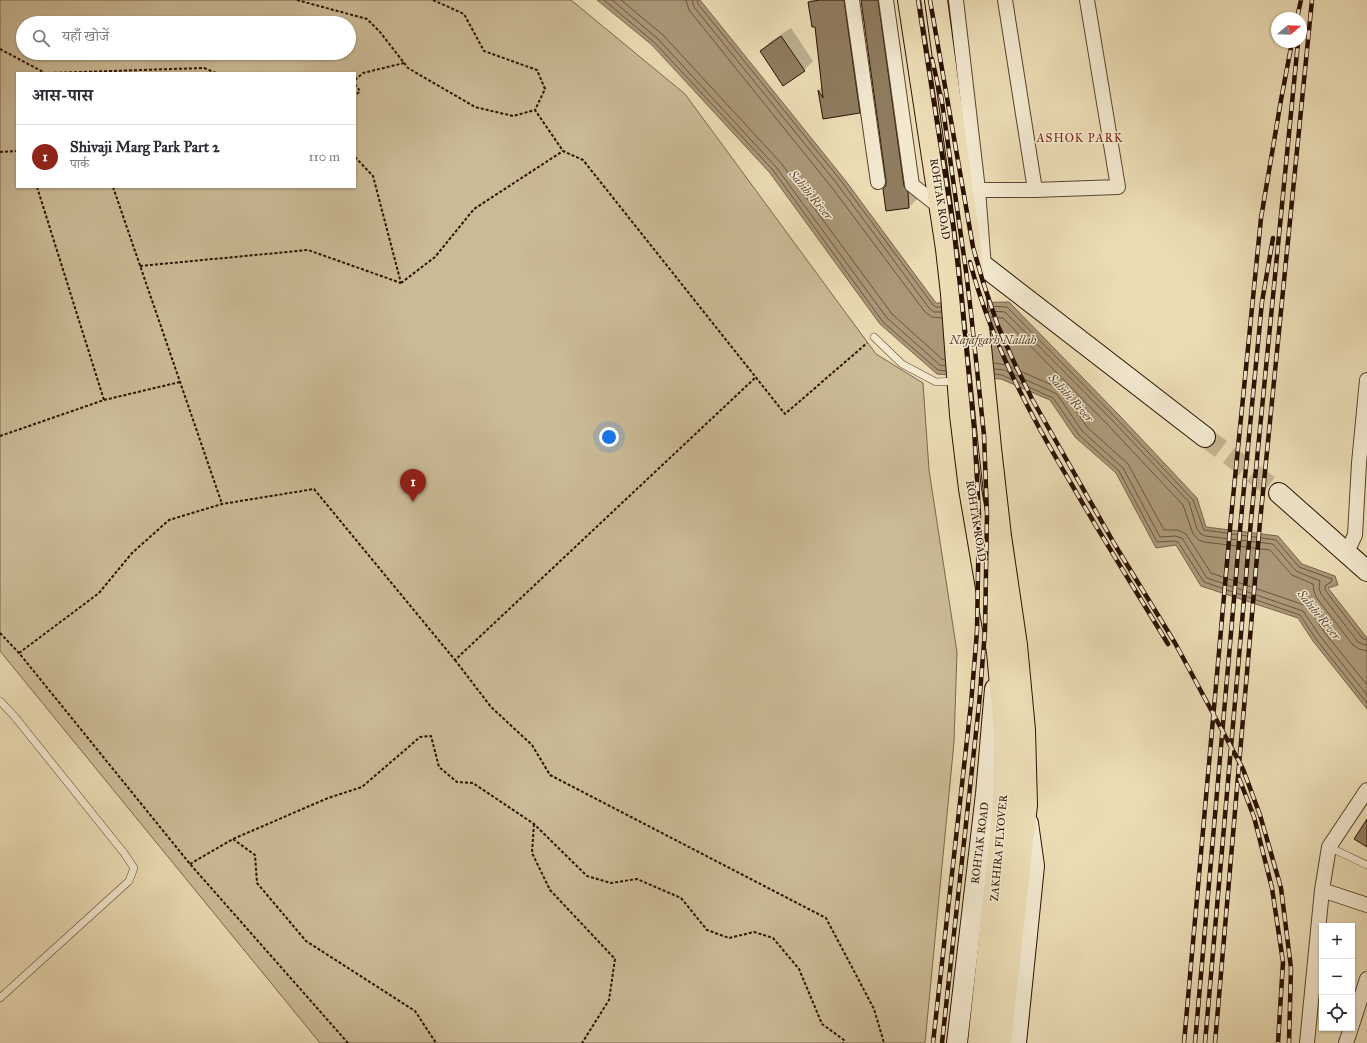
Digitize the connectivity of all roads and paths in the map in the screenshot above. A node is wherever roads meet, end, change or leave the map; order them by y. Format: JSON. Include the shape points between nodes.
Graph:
{"nodes":[{"id":1,"x":297,"y":0,"type":"edge"},
{"id":2,"x":433,"y":0,"type":"edge"},
{"id":3,"x":852,"y":0,"type":"edge"},
{"id":4,"x":886,"y":0,"type":"edge"},
{"id":5,"x":910,"y":0,"type":"edge"},
{"id":6,"x":936,"y":0,"type":"edge"},
{"id":7,"x":956,"y":0,"type":"edge"},
{"id":8,"x":1005,"y":0,"type":"edge"},
{"id":9,"x":1087,"y":0,"type":"edge"},
{"id":10,"x":356,"y":16,"type":"edge"},
{"id":11,"x":356,"y":16,"type":"edge"},
{"id":12,"x":0,"y":49,"type":"edge"},
{"id":13,"x":16,"y":58,"type":"edge"},
{"id":14,"x":21,"y":60,"type":"edge"},
{"id":15,"x":404,"y":63,"type":"junction"},
{"id":16,"x":43,"y":72,"type":"edge"},
{"id":17,"x":80,"y":72,"type":"edge"},
{"id":18,"x":214,"y":72,"type":"edge"},
{"id":19,"x":356,"y":79,"type":"edge"},
{"id":20,"x":356,"y":85,"type":"edge"},
{"id":21,"x":356,"y":95,"type":"edge"},
{"id":22,"x":535,"y":110,"type":"junction"},
{"id":23,"x":16,"y":151,"type":"edge"},
{"id":24,"x":564,"y":151,"type":"junction"},
{"id":25,"x":0,"y":152,"type":"edge"},
{"id":26,"x":356,"y":158,"type":"edge"},
{"id":27,"x":878,"y":182,"type":"dead end"},
{"id":28,"x":37,"y":188,"type":"edge"},
{"id":29,"x":113,"y":188,"type":"edge"},
{"id":30,"x":978,"y":190,"type":"junction"},
{"id":31,"x":1035,"y":190,"type":"junction"},
{"id":32,"x":941,"y":208,"type":"junction"},
{"id":33,"x":978,"y":262,"type":"junction"},
{"id":34,"x":140,"y":266,"type":"junction"},
{"id":35,"x":401,"y":283,"type":"junction"},
{"id":36,"x":874,"y":337,"type":"joint"},
{"id":37,"x":756,"y":378,"type":"junction"},
{"id":38,"x":1367,"y":380,"type":"edge"},
{"id":39,"x":959,"y":381,"type":"junction"},
{"id":40,"x":180,"y":382,"type":"junction"},
{"id":41,"x":104,"y":400,"type":"junction"},
{"id":42,"x":0,"y":436,"type":"edge"},
{"id":43,"x":1205,"y":438,"type":"tunnel mouth"},
{"id":44,"x":1363,"y":465,"type":"edge"},
{"id":45,"x":1279,"y":493,"type":"tunnel mouth"},
{"id":46,"x":222,"y":504,"type":"junction"},
{"id":47,"x":1347,"y":552,"type":"junction"},
{"id":48,"x":1367,"y":571,"type":"edge"},
{"id":49,"x":0,"y":633,"type":"edge"},
{"id":50,"x":998,"y":652,"type":"junction"},
{"id":51,"x":19,"y":653,"type":"junction"},
{"id":52,"x":455,"y":660,"type":"junction"},
{"id":53,"x":0,"y":701,"type":"edge"},
{"id":54,"x":1367,"y":790,"type":"edge"},
{"id":55,"x":1026,"y":805,"type":"junction"},
{"id":56,"x":534,"y":824,"type":"junction"},
{"id":57,"x":233,"y":839,"type":"junction"},
{"id":58,"x":1329,"y":847,"type":"junction"},
{"id":59,"x":190,"y":864,"type":"junction"},
{"id":60,"x":1367,"y":865,"type":"edge"},
{"id":61,"x":1322,"y":890,"type":"junction"},
{"id":62,"x":1367,"y":905,"type":"edge"},
{"id":63,"x":1367,"y":979,"type":"edge"},
{"id":64,"x":0,"y":998,"type":"edge"},
{"id":65,"x":1355,"y":1015,"type":"edge"},
{"id":66,"x":1350,"y":1031,"type":"edge"},
{"id":67,"x":348,"y":1043,"type":"edge"},
{"id":68,"x":436,"y":1043,"type":"edge"},
{"id":69,"x":582,"y":1043,"type":"edge"},
{"id":70,"x":843,"y":1043,"type":"edge"},
{"id":71,"x":884,"y":1043,"type":"edge"},
{"id":72,"x":957,"y":1043,"type":"edge"},
{"id":73,"x":979,"y":1043,"type":"edge"},
{"id":74,"x":1000,"y":1043,"type":"edge"},
{"id":75,"x":1016,"y":1043,"type":"edge"},
{"id":76,"x":1308,"y":1043,"type":"edge"},
{"id":77,"x":1346,"y":1043,"type":"edge"}],
"edges":[{"from":1,"to":10,"type":"path"},
{"from":2,"to":22,"type":"path","via":[[464,14],[484,51],[537,70],[545,89]]},
{"from":3,"to":27,"type":"street"},
{"from":4,"to":32,"type":"street","via":[[912,184]]},
{"from":5,"to":32,"type":"main road","name":"ROHTAK ROAD"},
{"from":6,"to":33,"type":"main road","name":"ROHTAK ROAD"},
{"from":7,"to":30,"type":"street"},
{"from":8,"to":31,"type":"street"},
{"from":9,"to":31,"type":"street","via":[[1118,187]]},
{"from":11,"to":15,"type":"path","via":[[367,19]]},
{"from":12,"to":13,"type":"path"},
{"from":14,"to":16,"type":"path"},
{"from":15,"to":19,"type":"path","via":[[363,73]]},
{"from":15,"to":22,"type":"path","via":[[408,68],[475,107],[513,116]]},
{"from":17,"to":18,"type":"path","via":[[204,68]]},
{"from":20,"to":21,"type":"path","via":[[360,91]]},
{"from":22,"to":24,"type":"path"},
{"from":23,"to":25,"type":"path"},
{"from":24,"to":35,"type":"path","via":[[474,209],[435,257]]},
{"from":24,"to":37,"type":"path","via":[[583,160]]},
{"from":26,"to":35,"type":"path","via":[[373,176]]},
{"from":28,"to":41,"type":"path"},
{"from":29,"to":34,"type":"path"},
{"from":30,"to":31,"type":"street"},
{"from":30,"to":33,"type":"street"},
{"from":32,"to":39,"type":"main road","name":"ROHTAK ROAD","via":[[952,294]]},
{"from":33,"to":43,"type":"main road"},
{"from":33,"to":55,"type":"main road","name":"ROHTAK ROAD","via":[[975,297],[1000,536],[1021,691]]},
{"from":34,"to":35,"type":"path","via":[[308,250]]},
{"from":34,"to":40,"type":"path"},
{"from":36,"to":37,"type":"path","via":[[785,414]]},
{"from":36,"to":39,"type":"lane","via":[[902,364],[936,382]]},
{"from":37,"to":52,"type":"path"},
{"from":38,"to":44,"type":"street"},
{"from":39,"to":50,"type":"main road","name":"ROHTAK ROAD","via":[[970,489]]},
{"from":40,"to":41,"type":"path"},
{"from":40,"to":46,"type":"path"},
{"from":41,"to":42,"type":"path"},
{"from":44,"to":47,"type":"street","via":[[1355,536]]},
{"from":45,"to":47,"type":"main road"},
{"from":46,"to":51,"type":"path","via":[[169,520],[132,553],[99,593]]},
{"from":46,"to":52,"type":"path","via":[[314,489]]},
{"from":47,"to":48,"type":"main road"},
{"from":49,"to":51,"type":"path"},
{"from":50,"to":72,"type":"main road","name":"ROHTAK ROAD","via":[[986,794]]},
{"from":50,"to":73,"type":"main road","name":"ZAKHIRA FLYOVER","via":[[1005,730],[1004,804]]},
{"from":51,"to":59,"type":"path"},
{"from":52,"to":71,"type":"path","via":[[491,707],[532,745],[550,775],[826,918],[874,1009]]},
{"from":53,"to":64,"type":"lane","via":[[134,868],[129,881]]},
{"from":54,"to":58,"type":"street"},
{"from":55,"to":74,"type":"main road","name":"ZAKHIRA FLYOVER"},
{"from":55,"to":75,"type":"main road","name":"ROHTAK ROAD","via":[[1034,866]]},
{"from":56,"to":57,"type":"path","via":[[472,783],[457,782],[439,767],[431,736],[420,737],[362,787],[328,798]]},
{"from":56,"to":69,"type":"path","via":[[532,853],[550,890],[615,959],[609,1000]]},
{"from":56,"to":70,"type":"path","via":[[587,876],[611,883],[637,879],[681,898],[707,930],[729,938],[754,932],[773,938],[799,968],[822,1024],[844,1040]]},
{"from":57,"to":59,"type":"path"},
{"from":57,"to":68,"type":"path","via":[[255,855],[257,883],[306,941],[415,1011]]},
{"from":58,"to":60,"type":"lane"},
{"from":58,"to":61,"type":"street"},
{"from":59,"to":67,"type":"path"},
{"from":61,"to":62,"type":"street"},
{"from":61,"to":76,"type":"street"},
{"from":63,"to":65,"type":"street"},
{"from":66,"to":77,"type":"street"}]}
